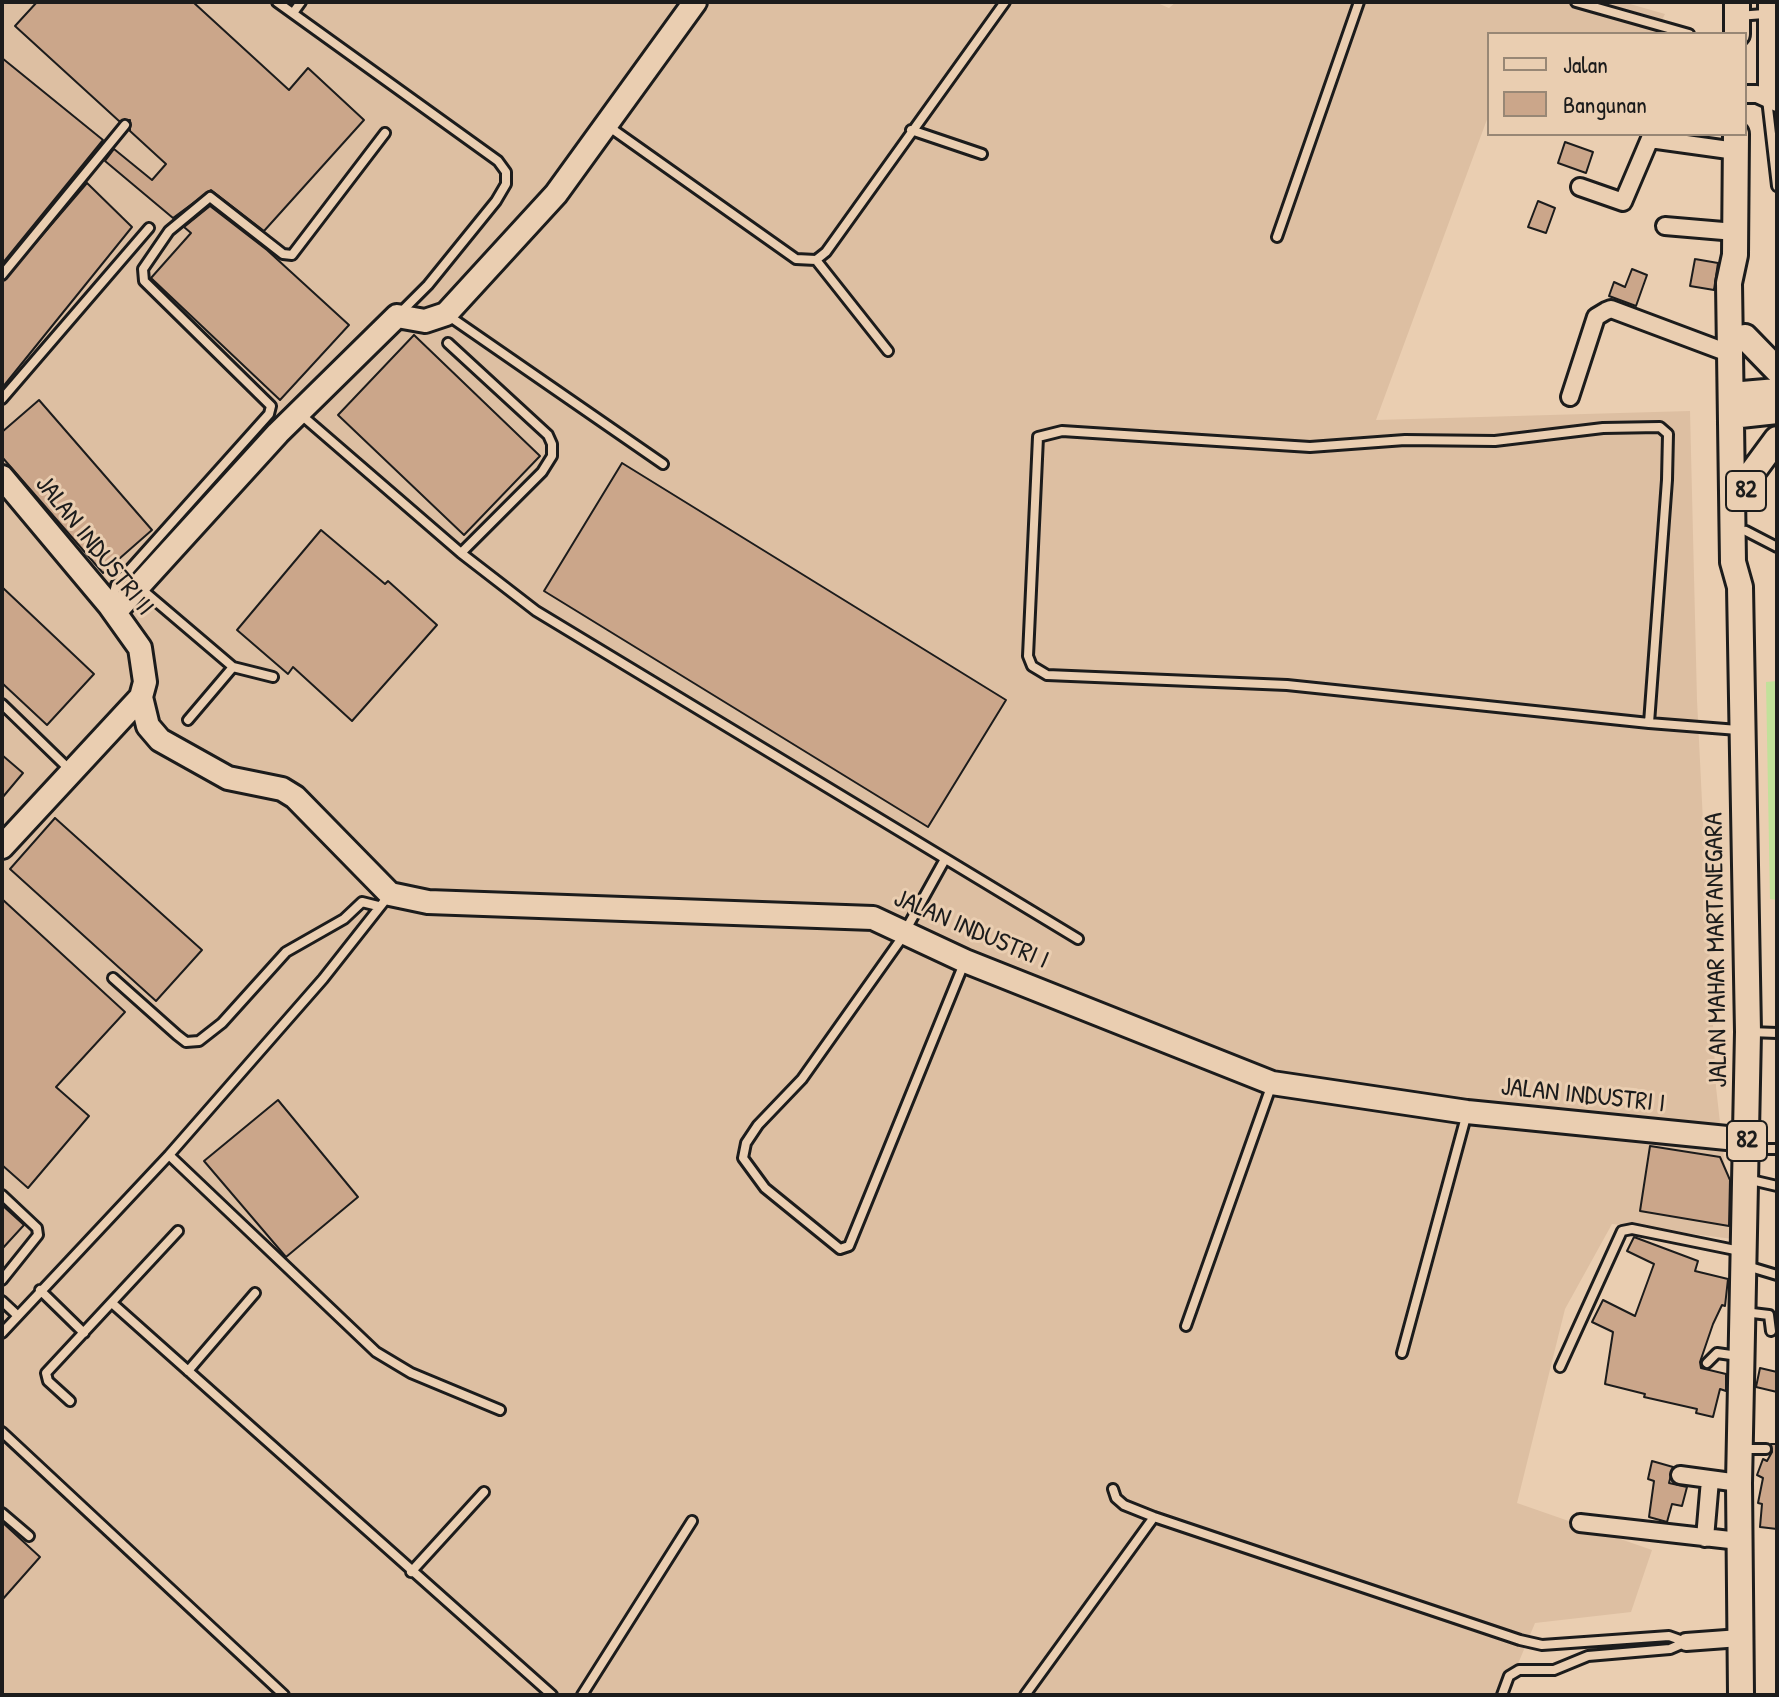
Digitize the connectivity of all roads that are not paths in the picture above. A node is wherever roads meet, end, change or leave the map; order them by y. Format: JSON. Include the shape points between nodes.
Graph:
{"nodes":[{"id":1,"x":277,"y":2,"type":"edge"},
{"id":2,"x":301,"y":2,"type":"edge"},
{"id":3,"x":695,"y":2,"type":"edge"},
{"id":4,"x":1005,"y":2,"type":"edge"},
{"id":5,"x":1359,"y":2,"type":"edge"},
{"id":6,"x":1576,"y":2,"type":"edge"},
{"id":7,"x":1771,"y":10,"type":"edge"},
{"id":8,"x":293,"y":13,"type":"junction"},
{"id":9,"x":1737,"y":17,"type":"edge"},
{"id":10,"x":1682,"y":32,"type":"edge"},
{"id":11,"x":1747,"y":94,"type":"edge"},
{"id":12,"x":1772,"y":100,"type":"edge"},
{"id":13,"x":606,"y":124,"type":"junction"},
{"id":14,"x":125,"y":125,"type":"dead end"},
{"id":15,"x":911,"y":130,"type":"junction"},
{"id":16,"x":385,"y":133,"type":"dead end"},
{"id":17,"x":1651,"y":136,"type":"edge"},
{"id":18,"x":1736,"y":142,"type":"edge"},
{"id":19,"x":982,"y":154,"type":"dead end"},
{"id":20,"x":1777,"y":186,"type":"edge"},
{"id":21,"x":1580,"y":187,"type":"dead end"},
{"id":22,"x":1665,"y":226,"type":"dead end"},
{"id":23,"x":149,"y":228,"type":"dead end"},
{"id":24,"x":1277,"y":237,"type":"dead end"},
{"id":25,"x":1735,"y":243,"type":"junction"},
{"id":26,"x":816,"y":260,"type":"junction"},
{"id":27,"x":2,"y":275,"type":"edge"},
{"id":28,"x":446,"y":314,"type":"junction"},
{"id":29,"x":397,"y":316,"type":"junction"},
{"id":30,"x":448,"y":343,"type":"dead end"},
{"id":31,"x":1738,"y":346,"type":"junction"},
{"id":32,"x":888,"y":351,"type":"dead end"},
{"id":33,"x":1777,"y":370,"type":"edge"},
{"id":34,"x":1777,"y":391,"type":"edge"},
{"id":35,"x":1570,"y":397,"type":"dead end"},
{"id":36,"x":2,"y":399,"type":"edge"},
{"id":37,"x":1738,"y":405,"type":"junction"},
{"id":38,"x":1777,"y":411,"type":"edge"},
{"id":39,"x":298,"y":413,"type":"junction"},
{"id":40,"x":1777,"y":439,"type":"edge"},
{"id":41,"x":663,"y":464,"type":"dead end"},
{"id":42,"x":2,"y":477,"type":"edge"},
{"id":43,"x":1746,"y":481,"type":"junction"},
{"id":44,"x":1746,"y":531,"type":"junction"},
{"id":45,"x":1777,"y":547,"type":"edge"},
{"id":46,"x":461,"y":553,"type":"junction"},
{"id":47,"x":139,"y":586,"type":"junction"},
{"id":48,"x":1740,"y":587,"type":"junction"},
{"id":49,"x":113,"y":609,"type":"junction"},
{"id":50,"x":233,"y":667,"type":"junction"},
{"id":51,"x":273,"y":677,"type":"dead end"},
{"id":52,"x":141,"y":697,"type":"junction"},
{"id":53,"x":2,"y":704,"type":"edge"},
{"id":54,"x":188,"y":720,"type":"dead end"},
{"id":55,"x":1649,"y":723,"type":"junction"},
{"id":56,"x":1742,"y":730,"type":"junction"},
{"id":57,"x":72,"y":772,"type":"junction"},
{"id":58,"x":2,"y":847,"type":"edge"},
{"id":59,"x":944,"y":861,"type":"junction"},
{"id":60,"x":384,"y":900,"type":"junction"},
{"id":61,"x":905,"y":930,"type":"junction"},
{"id":62,"x":1078,"y":939,"type":"dead end"},
{"id":63,"x":965,"y":961,"type":"junction"},
{"id":64,"x":113,"y":978,"type":"dead end"},
{"id":65,"x":1748,"y":1032,"type":"junction"},
{"id":66,"x":1777,"y":1033,"type":"edge"},
{"id":67,"x":1272,"y":1083,"type":"junction"},
{"id":68,"x":1467,"y":1112,"type":"junction"},
{"id":69,"x":1747,"y":1144,"type":"junction"},
{"id":70,"x":1777,"y":1149,"type":"edge"},
{"id":71,"x":169,"y":1155,"type":"junction"},
{"id":72,"x":1746,"y":1179,"type":"junction"},
{"id":73,"x":1777,"y":1186,"type":"edge"},
{"id":74,"x":2,"y":1195,"type":"edge"},
{"id":75,"x":178,"y":1231,"type":"dead end"},
{"id":76,"x":1745,"y":1258,"type":"junction"},
{"id":77,"x":1777,"y":1275,"type":"edge"},
{"id":78,"x":2,"y":1280,"type":"edge"},
{"id":79,"x":40,"y":1290,"type":"junction"},
{"id":80,"x":255,"y":1293,"type":"dead end"},
{"id":81,"x":2,"y":1301,"type":"edge"},
{"id":82,"x":112,"y":1303,"type":"junction"},
{"id":83,"x":1743,"y":1312,"type":"junction"},
{"id":84,"x":17,"y":1315,"type":"junction"},
{"id":85,"x":1186,"y":1326,"type":"dead end"},
{"id":86,"x":1771,"y":1331,"type":"dead end"},
{"id":87,"x":2,"y":1333,"type":"edge"},
{"id":88,"x":84,"y":1333,"type":"junction"},
{"id":89,"x":1402,"y":1353,"type":"dead end"},
{"id":90,"x":1743,"y":1357,"type":"junction"},
{"id":91,"x":1707,"y":1363,"type":"dead end"},
{"id":92,"x":1560,"y":1367,"type":"dead end"},
{"id":93,"x":188,"y":1371,"type":"junction"},
{"id":94,"x":70,"y":1401,"type":"dead end"},
{"id":95,"x":500,"y":1410,"type":"dead end"},
{"id":96,"x":2,"y":1432,"type":"edge"},
{"id":97,"x":1740,"y":1449,"type":"junction"},
{"id":98,"x":1766,"y":1449,"type":"dead end"},
{"id":99,"x":1680,"y":1475,"type":"dead end"},
{"id":100,"x":1710,"y":1480,"type":"junction"},
{"id":101,"x":1739,"y":1483,"type":"junction"},
{"id":102,"x":1113,"y":1489,"type":"dead end"},
{"id":103,"x":484,"y":1492,"type":"dead end"},
{"id":104,"x":2,"y":1513,"type":"edge"},
{"id":105,"x":1154,"y":1517,"type":"junction"},
{"id":106,"x":692,"y":1521,"type":"dead end"},
{"id":107,"x":1580,"y":1523,"type":"dead end"},
{"id":108,"x":29,"y":1536,"type":"dead end"},
{"id":109,"x":1705,"y":1538,"type":"junction"},
{"id":110,"x":1739,"y":1541,"type":"junction"},
{"id":111,"x":411,"y":1572,"type":"junction"},
{"id":112,"x":1740,"y":1638,"type":"junction"},
{"id":113,"x":1686,"y":1642,"type":"junction"},
{"id":114,"x":284,"y":1695,"type":"edge"},
{"id":115,"x":552,"y":1695,"type":"edge"},
{"id":116,"x":582,"y":1695,"type":"edge"},
{"id":117,"x":1025,"y":1695,"type":"edge"},
{"id":118,"x":1502,"y":1695,"type":"edge"},
{"id":119,"x":1741,"y":1695,"type":"edge"}],
"edges":[{"from":1,"to":8,"type":"lane"},
{"from":2,"to":8,"type":"lane"},
{"from":3,"to":13,"type":"main road"},
{"from":4,"to":15,"type":"lane"},
{"from":5,"to":24,"type":"lane"},
{"from":6,"to":10,"type":"lane"},
{"from":7,"to":9,"type":"lane"},
{"from":7,"to":12,"type":"street"},
{"from":8,"to":29,"type":"lane","via":[[498,161],[506,172],[496,201]]},
{"from":11,"to":12,"type":"street"},
{"from":12,"to":20,"type":"lane"},
{"from":13,"to":26,"type":"lane","via":[[796,259]]},
{"from":13,"to":28,"type":"main road","via":[[556,194]]},
{"from":14,"to":27,"type":"lane"},
{"from":15,"to":19,"type":"lane"},
{"from":15,"to":26,"type":"lane"},
{"from":16,"to":49,"type":"lane","via":[[292,255],[283,254],[210,197],[169,231],[143,269],[144,281],[271,406],[116,585]]},
{"from":17,"to":18,"type":"street"},
{"from":17,"to":21,"type":"street","via":[[1623,202]]},
{"from":18,"to":25,"type":"main road","name":"JALAN MAHAR MARTANEGARA","number":"82"},
{"from":22,"to":25,"type":"street"},
{"from":23,"to":36,"type":"lane"},
{"from":25,"to":31,"type":"main road","name":"JALAN MAHAR MARTANEGARA","number":"82","via":[[1743,283]]},
{"from":26,"to":32,"type":"lane"},
{"from":28,"to":29,"type":"main road","via":[[425,321]]},
{"from":28,"to":41,"type":"lane"},
{"from":29,"to":39,"type":"main road"},
{"from":30,"to":46,"type":"lane","via":[[552,444],[552,456],[542,472]]},
{"from":31,"to":33,"type":"main road"},
{"from":31,"to":35,"type":"street","via":[[1611,309],[1596,317]]},
{"from":31,"to":37,"type":"main road","name":"JALAN MAHAR MARTANEGARA","number":"82"},
{"from":34,"to":37,"type":"main road"},
{"from":37,"to":38,"type":"main road"},
{"from":37,"to":43,"type":"main road","name":"JALAN MAHAR MARTANEGARA","number":"82"},
{"from":37,"to":48,"type":"main road","name":"JALAN MAHAR MARTANEGARA","number":"82","via":[[1733,562]]},
{"from":39,"to":46,"type":"lane"},
{"from":39,"to":47,"type":"main road"},
{"from":40,"to":43,"type":"main road"},
{"from":42,"to":49,"type":"main road","name":"JALAN INDUSTRI II"},
{"from":43,"to":44,"type":"main road","name":"JALAN MAHAR MARTANEGARA","number":"82"},
{"from":44,"to":45,"type":"lane"},
{"from":44,"to":48,"type":"main road","name":"JALAN MAHAR MARTANEGARA","number":"82","via":[[1747,561]]},
{"from":46,"to":59,"type":"lane","via":[[536,611]]},
{"from":47,"to":49,"type":"main road"},
{"from":47,"to":50,"type":"lane"},
{"from":48,"to":56,"type":"main road","name":"JALAN MAHAR MARTANEGARA","number":"82"},
{"from":49,"to":52,"type":"main road","name":"JALAN INDUSTRI II","via":[[140,648],[145,682]]},
{"from":50,"to":51,"type":"lane"},
{"from":50,"to":54,"type":"lane"},
{"from":52,"to":57,"type":"main road"},
{"from":52,"to":60,"type":"main road","via":[[148,726],[160,740],[228,778],[282,789],[295,797]]},
{"from":53,"to":57,"type":"lane"},
{"from":55,"to":55,"type":"lane","via":[[1287,685],[1047,675],[1032,666],[1028,656],[1038,437],[1062,431],[1310,447],[1495,441],[1660,427],[1668,434],[1667,480]]},
{"from":55,"to":56,"type":"lane"},
{"from":56,"to":65,"type":"main road","name":"JALAN MAHAR MARTANEGARA","number":"82"},
{"from":57,"to":58,"type":"main road"},
{"from":59,"to":61,"type":"lane"},
{"from":59,"to":62,"type":"lane"},
{"from":60,"to":61,"type":"main road","name":"JALAN INDUSTRI I","via":[[873,918]]},
{"from":60,"to":64,"type":"lane","via":[[362,902],[344,919],[286,952],[199,1041],[186,1042]]},
{"from":60,"to":71,"type":"lane","via":[[323,979]]},
{"from":61,"to":63,"type":"main road","name":"JALAN INDUSTRI I"},
{"from":61,"to":63,"type":"lane","via":[[802,1079],[746,1143],[743,1158],[765,1188],[840,1249],[849,1246]]},
{"from":63,"to":67,"type":"main road","name":"JALAN INDUSTRI I"},
{"from":65,"to":66,"type":"lane"},
{"from":65,"to":69,"type":"main road","name":"JALAN MAHAR MARTANEGARA","number":"82"},
{"from":67,"to":68,"type":"main road","name":"JALAN INDUSTRI I"},
{"from":67,"to":85,"type":"lane"},
{"from":68,"to":69,"type":"main road","name":"JALAN INDUSTRI I"},
{"from":68,"to":89,"type":"lane"},
{"from":69,"to":70,"type":"lane"},
{"from":69,"to":72,"type":"main road","name":"JALAN MAHAR MARTANEGARA","number":"82"},
{"from":71,"to":79,"type":"lane"},
{"from":71,"to":95,"type":"lane","via":[[376,1352],[411,1373]]},
{"from":72,"to":73,"type":"lane"},
{"from":72,"to":76,"type":"main road","name":"JALAN MAHAR MARTANEGARA","number":"82"},
{"from":74,"to":78,"type":"lane","via":[[38,1235]]},
{"from":75,"to":82,"type":"lane"},
{"from":76,"to":77,"type":"lane"},
{"from":76,"to":83,"type":"main road","name":"JALAN MAHAR MARTANEGARA","number":"82"},
{"from":76,"to":92,"type":"lane","via":[[1632,1229],[1622,1231]]},
{"from":79,"to":84,"type":"lane"},
{"from":79,"to":88,"type":"lane"},
{"from":80,"to":93,"type":"lane"},
{"from":81,"to":84,"type":"lane"},
{"from":82,"to":88,"type":"lane"},
{"from":82,"to":93,"type":"lane"},
{"from":83,"to":86,"type":"lane","via":[[1769,1315]]},
{"from":83,"to":90,"type":"main road","name":"JALAN MAHAR MARTANEGARA","number":"82"},
{"from":84,"to":87,"type":"lane"},
{"from":88,"to":94,"type":"lane","via":[[46,1373]]},
{"from":90,"to":91,"type":"lane","via":[[1721,1353]]},
{"from":90,"to":97,"type":"main road","name":"JALAN MAHAR MARTANEGARA","number":"82"},
{"from":93,"to":111,"type":"lane"},
{"from":96,"to":114,"type":"lane"},
{"from":97,"to":98,"type":"lane"},
{"from":97,"to":101,"type":"main road","name":"JALAN MAHAR MARTANEGARA","number":"82"},
{"from":99,"to":100,"type":"street"},
{"from":100,"to":101,"type":"street"},
{"from":100,"to":109,"type":"street"},
{"from":101,"to":110,"type":"main road","name":"JALAN MAHAR MARTANEGARA","number":"82"},
{"from":102,"to":105,"type":"lane","via":[[1124,1505]]},
{"from":103,"to":111,"type":"lane"},
{"from":104,"to":108,"type":"lane"},
{"from":105,"to":113,"type":"lane","via":[[1520,1640],[1542,1645],[1669,1636]]},
{"from":105,"to":117,"type":"lane"},
{"from":106,"to":116,"type":"lane"},
{"from":107,"to":109,"type":"street"},
{"from":109,"to":110,"type":"street"},
{"from":110,"to":112,"type":"main road","name":"JALAN MAHAR MARTANEGARA","number":"82"},
{"from":111,"to":115,"type":"lane"},
{"from":112,"to":113,"type":"street"},
{"from":112,"to":119,"type":"main road","name":"JALAN MAHAR MARTANEGARA","number":"82"},
{"from":113,"to":118,"type":"lane","via":[[1670,1649],[1588,1656],[1554,1670],[1519,1670],[1509,1676]]}]}
